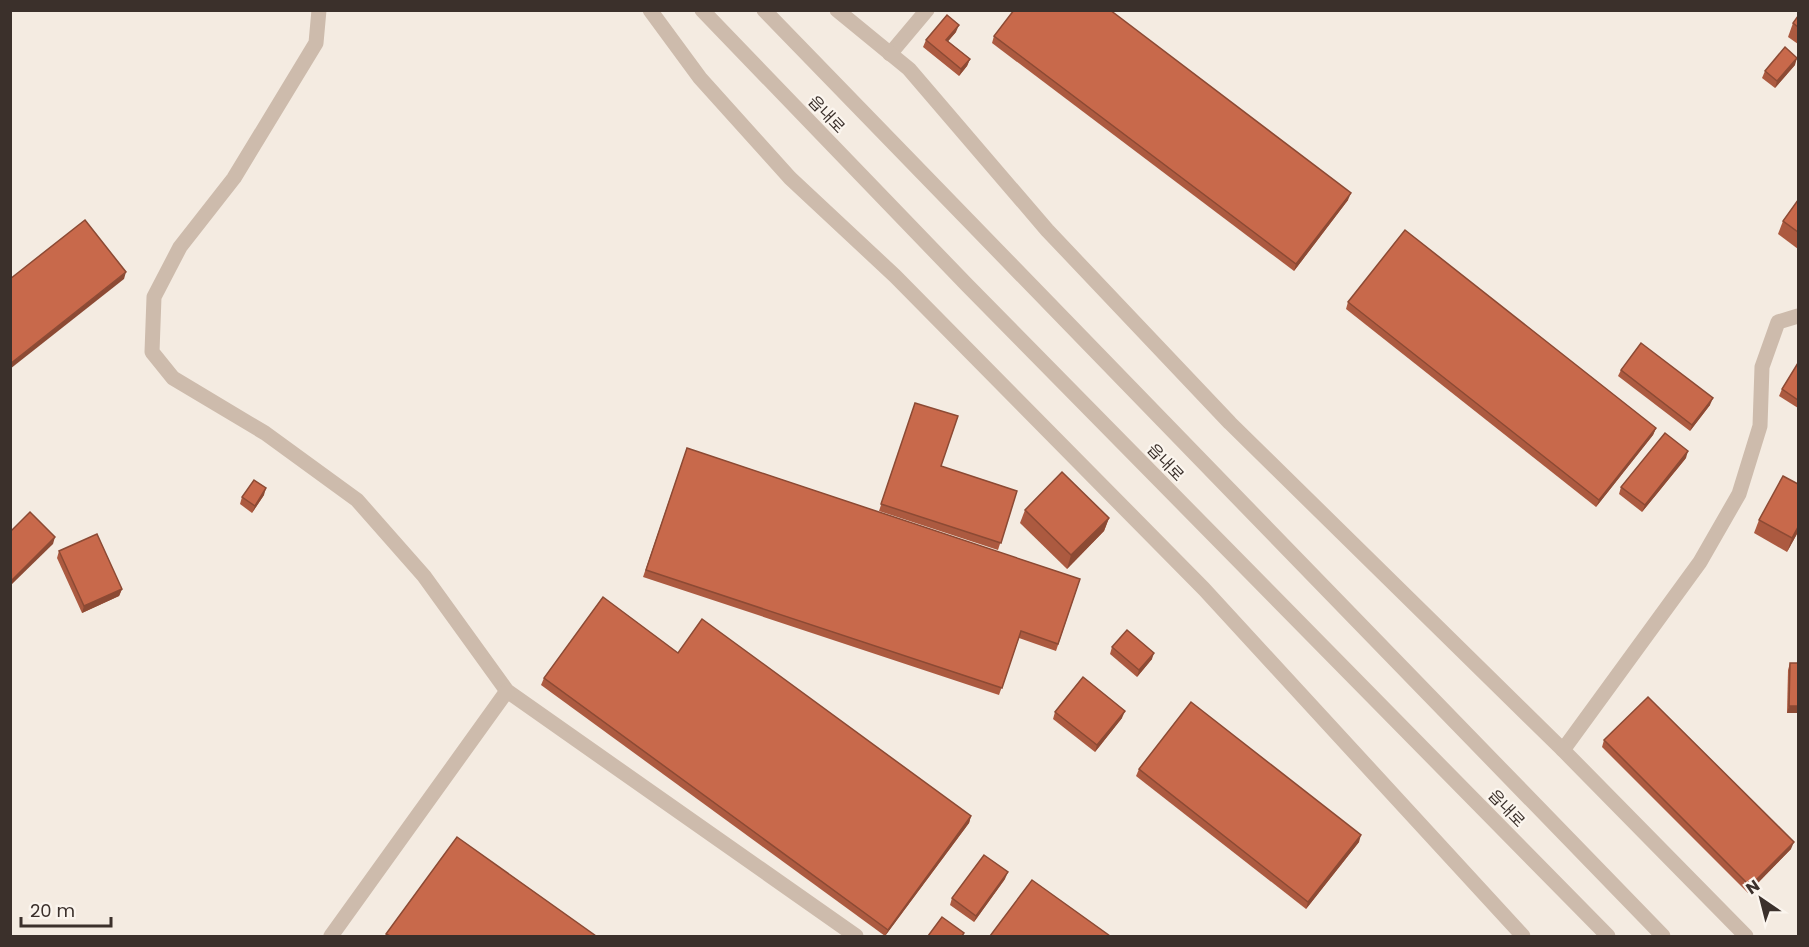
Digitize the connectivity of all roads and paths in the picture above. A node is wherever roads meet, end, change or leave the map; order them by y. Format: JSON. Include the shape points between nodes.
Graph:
{"nodes":[{"id":1,"x":319,"y":10,"type":"edge"},
{"id":2,"x":650,"y":10,"type":"edge"},
{"id":3,"x":702,"y":10,"type":"edge"},
{"id":4,"x":764,"y":10,"type":"edge"},
{"id":5,"x":837,"y":10,"type":"edge"},
{"id":6,"x":927,"y":10,"type":"edge"},
{"id":7,"x":890,"y":54,"type":"junction"},
{"id":8,"x":1798,"y":316,"type":"edge"},
{"id":9,"x":507,"y":691,"type":"junction"},
{"id":10,"x":1563,"y":750,"type":"junction"},
{"id":11,"x":332,"y":936,"type":"edge"},
{"id":12,"x":856,"y":936,"type":"edge"},
{"id":13,"x":1523,"y":936,"type":"edge"},
{"id":14,"x":1608,"y":936,"type":"edge"},
{"id":15,"x":1663,"y":936,"type":"edge"},
{"id":16,"x":1746,"y":936,"type":"edge"}],
"edges":[{"from":1,"to":9,"type":"street","via":[[316,42],[234,178],[180,247],[154,297],[152,352],[173,378],[265,433],[357,500],[424,576]]},
{"from":2,"to":13,"type":"street","via":[[700,78],[790,178],[904,285],[1204,589]]},
{"from":3,"to":14,"type":"street","name":"읍내로"},
{"from":4,"to":15,"type":"street","name":"읍내로"},
{"from":5,"to":7,"type":"street"},
{"from":6,"to":7,"type":"street"},
{"from":7,"to":10,"type":"street","via":[[909,69],[1047,230],[1230,423]]},
{"from":8,"to":10,"type":"street","via":[[1778,322],[1762,368],[1760,426],[1739,494],[1700,562]]},
{"from":9,"to":11,"type":"street"},
{"from":9,"to":12,"type":"street"},
{"from":10,"to":16,"type":"street"}]}
